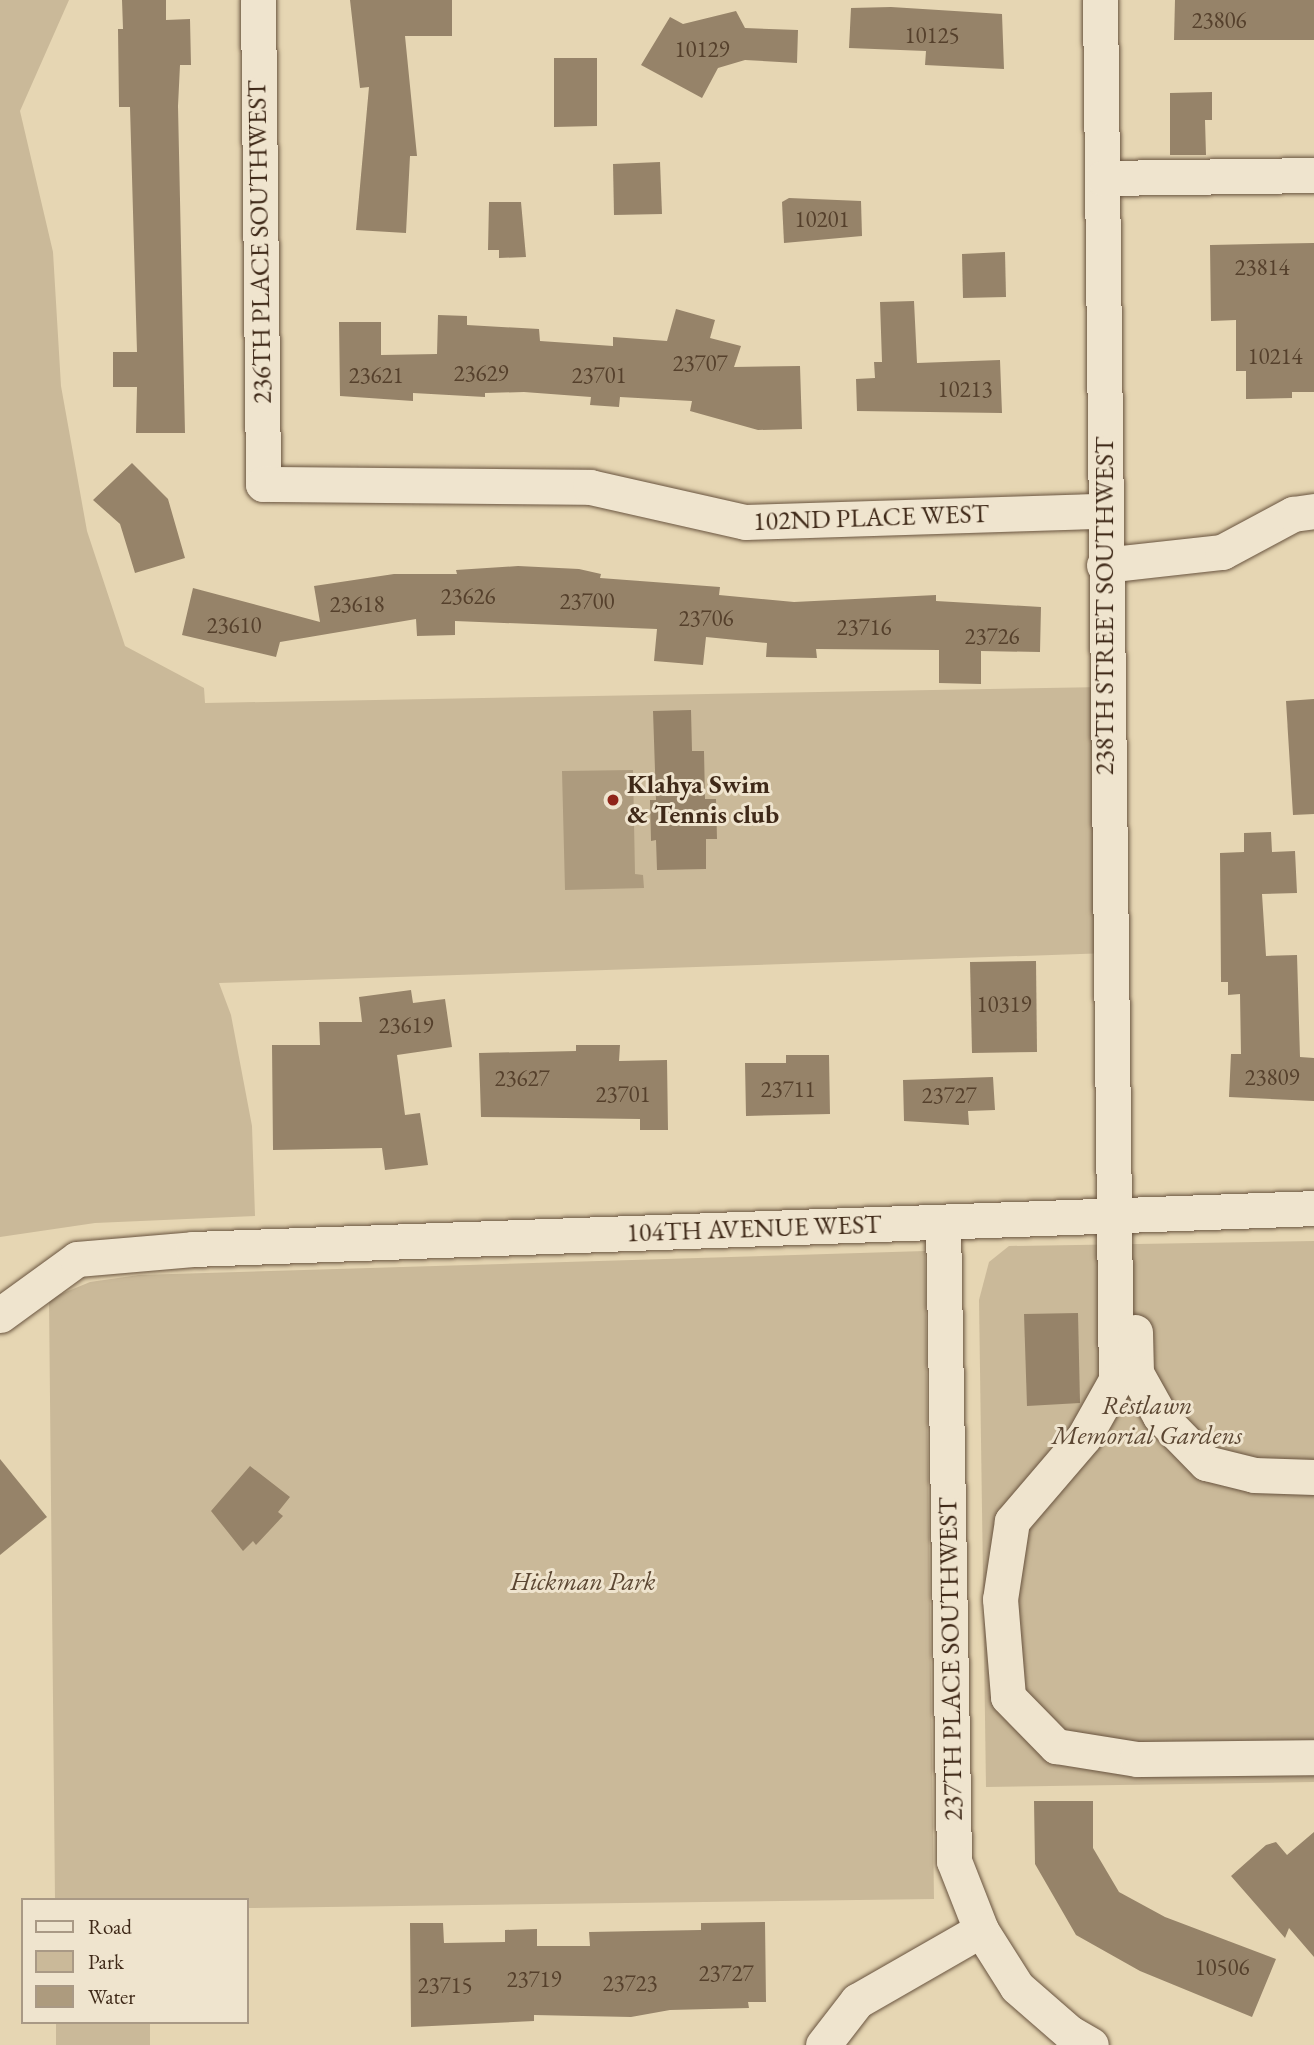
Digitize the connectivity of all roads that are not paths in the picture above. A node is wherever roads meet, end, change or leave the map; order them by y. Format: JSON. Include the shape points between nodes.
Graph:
{"nodes":[{"id":1,"x":258,"y":0,"type":"edge"},
{"id":2,"x":1100,"y":0,"type":"edge"},
{"id":3,"x":1314,"y":175,"type":"edge"},
{"id":4,"x":1103,"y":178,"type":"junction"},
{"id":5,"x":263,"y":484,"type":"joint"},
{"id":6,"x":1104,"y":511,"type":"junction"},
{"id":7,"x":1314,"y":511,"type":"edge"},
{"id":8,"x":1104,"y":565,"type":"junction"},
{"id":9,"x":1314,"y":1208,"type":"edge"},
{"id":10,"x":1112,"y":1212,"type":"junction"},
{"id":11,"x":943,"y":1222,"type":"junction"},
{"id":12,"x":0,"y":1315,"type":"edge"},
{"id":13,"x":1314,"y":1477,"type":"edge"},
{"id":14,"x":1314,"y":1757,"type":"edge"},
{"id":15,"x":981,"y":1930,"type":"junction"},
{"id":16,"x":823,"y":2045,"type":"edge"},
{"id":17,"x":1091,"y":2045,"type":"edge"}],
"edges":[{"from":1,"to":5,"type":"street","name":"236TH PLACE SOUTHWEST"},
{"from":2,"to":4,"type":"street","name":"238TH STREET SOUTHWEST"},
{"from":3,"to":4,"type":"street"},
{"from":4,"to":6,"type":"street","name":"238TH STREET SOUTHWEST"},
{"from":5,"to":6,"type":"street","name":"102ND PLACE WEST","via":[[590,487],[745,522]]},
{"from":6,"to":8,"type":"street","name":"238TH STREET SOUTHWEST"},
{"from":7,"to":8,"type":"street","via":[[1293,514],[1222,552]]},
{"from":8,"to":10,"type":"street","name":"238TH STREET SOUTHWEST"},
{"from":9,"to":10,"type":"street","name":"104TH AVENUE WEST"},
{"from":10,"to":11,"type":"street","name":"104TH AVENUE WEST"},
{"from":10,"to":13,"type":"street","via":[[1133,1244],[1136,1373],[1160,1416],[1206,1464],[1254,1475]]},
{"from":10,"to":14,"type":"street","name":"238TH STREET SOUTHWEST","via":[[1116,1380],[1084,1437],[1012,1521],[1000,1599],[1008,1697],[1056,1746],[1137,1759]]},
{"from":11,"to":12,"type":"street","name":"104TH AVENUE WEST","via":[[193,1249],[76,1259]]},
{"from":11,"to":15,"type":"street","name":"237TH PLACE SOUTHWEST","via":[[954,1861]]},
{"from":15,"to":16,"type":"street","via":[[857,2001]]},
{"from":15,"to":17,"type":"street","name":"237TH PLACE SOUTHWEST","via":[[1017,1987],[1070,2033]]}]}
